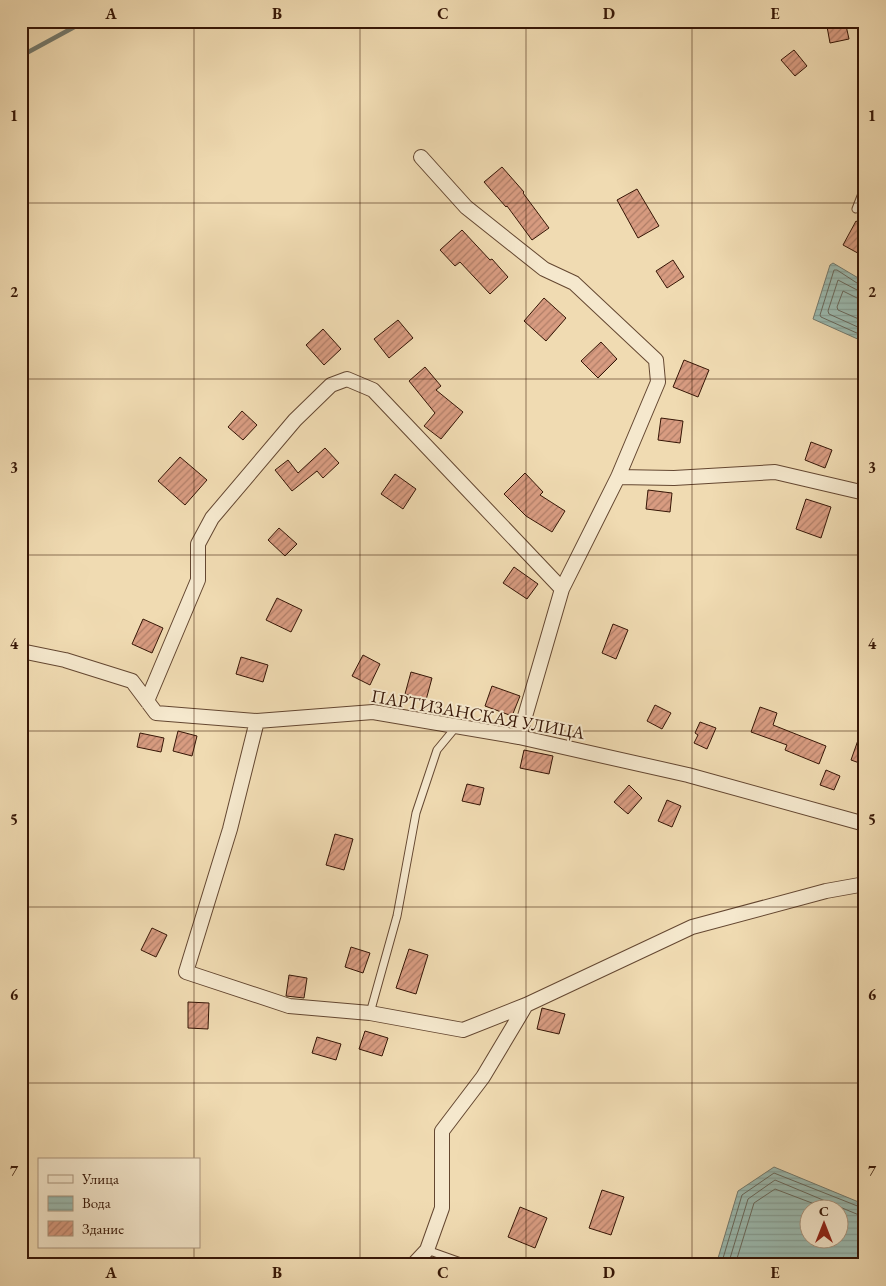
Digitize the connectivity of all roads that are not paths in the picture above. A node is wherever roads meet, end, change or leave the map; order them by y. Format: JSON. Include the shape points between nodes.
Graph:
{"nodes":[{"id":1,"x":421,"y":156,"type":"dead end"},
{"id":2,"x":865,"y":186,"type":"edge"},
{"id":3,"x":856,"y":209,"type":"dead end"},
{"id":4,"x":618,"y":477,"type":"junction"},
{"id":5,"x":865,"y":493,"type":"edge"},
{"id":6,"x":562,"y":589,"type":"junction"},
{"id":7,"x":21,"y":651,"type":"edge"},
{"id":8,"x":147,"y":701,"type":"junction"},
{"id":9,"x":257,"y":722,"type":"junction"},
{"id":10,"x":456,"y":726,"type":"junction"},
{"id":11,"x":519,"y":736,"type":"junction"},
{"id":12,"x":865,"y":824,"type":"edge"},
{"id":13,"x":865,"y":884,"type":"edge"},
{"id":14,"x":526,"y":1005,"type":"junction"},
{"id":15,"x":370,"y":1013,"type":"junction"},
{"id":16,"x":427,"y":1250,"type":"junction"},
{"id":17,"x":413,"y":1265,"type":"edge"},
{"id":18,"x":463,"y":1265,"type":"edge"}],
"edges":[{"from":1,"to":4,"type":"street","via":[[466,207],[544,270],[574,282],[656,360],[658,382]]},
{"from":2,"to":3,"type":"lane"},
{"from":4,"to":5,"type":"street","via":[[674,478],[776,472]]},
{"from":4,"to":6,"type":"street"},
{"from":6,"to":8,"type":"street","via":[[374,390],[347,379],[331,385],[295,420],[212,518],[198,544],[198,580]]},
{"from":6,"to":11,"type":"street"},
{"from":7,"to":8,"type":"street","name":"ПАРТИЗАНСКАЯ УЛИЦА","via":[[66,660],[132,681]]},
{"from":8,"to":9,"type":"street","name":"ПАРТИЗАНСКАЯ УЛИЦА","via":[[156,712]]},
{"from":9,"to":10,"type":"street","name":"ПАРТИЗАНСКАЯ УЛИЦА","via":[[373,712]]},
{"from":9,"to":15,"type":"street","via":[[230,829],[186,972],[289,1006]]},
{"from":10,"to":11,"type":"street","name":"ПАРТИЗАНСКАЯ УЛИЦА"},
{"from":10,"to":15,"type":"lane","via":[[437,750],[416,813],[397,916]]},
{"from":11,"to":12,"type":"street","name":"ПАРТИЗАНСКАЯ УЛИЦА","via":[[688,775]]},
{"from":13,"to":14,"type":"street","via":[[826,891],[692,927]]},
{"from":14,"to":15,"type":"street","via":[[462,1030]]},
{"from":14,"to":16,"type":"street","via":[[483,1077],[442,1131],[442,1208]]},
{"from":16,"to":17,"type":"street"},
{"from":16,"to":18,"type":"lane"}]}
